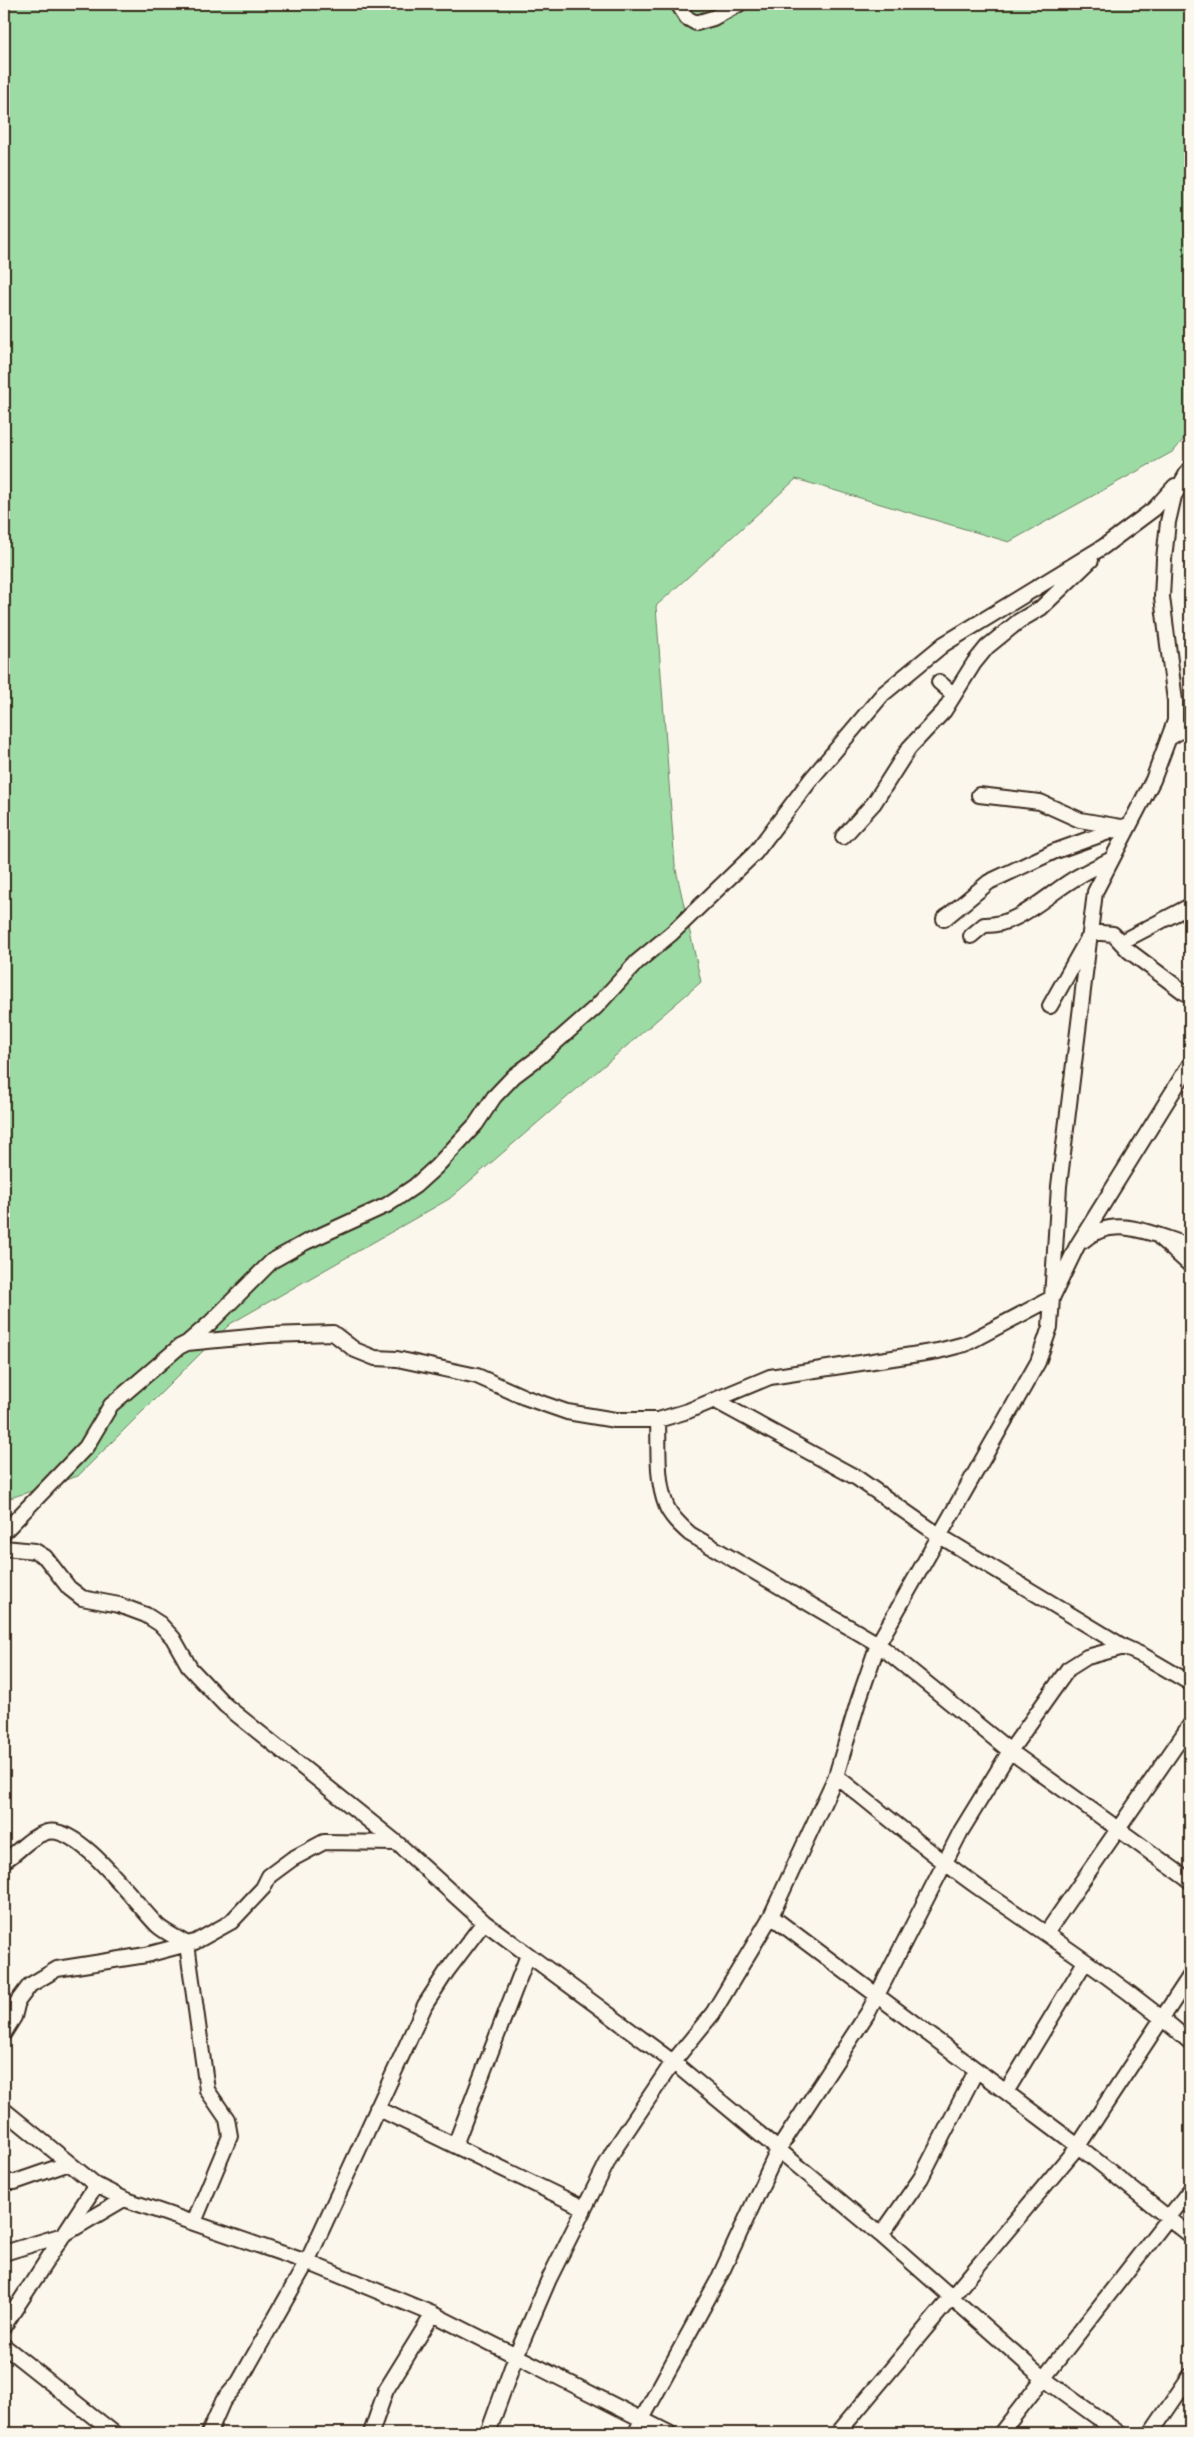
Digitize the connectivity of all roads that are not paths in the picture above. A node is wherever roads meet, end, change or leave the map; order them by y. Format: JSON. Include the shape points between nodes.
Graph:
{"nodes":[{"id":1,"x":678,"y":4,"type":"edge"},
{"id":2,"x":739,"y":4,"type":"edge"},
{"id":3,"x":1190,"y":467,"type":"edge"},
{"id":4,"x":1103,"y":547,"type":"junction"},
{"id":5,"x":939,"y":682,"type":"dead end"},
{"id":6,"x":954,"y":695,"type":"junction"},
{"id":7,"x":1190,"y":725,"type":"edge"},
{"id":8,"x":1171,"y":737,"type":"junction"},
{"id":9,"x":979,"y":795,"type":"dead end"},
{"id":10,"x":1125,"y":826,"type":"junction"},
{"id":11,"x":843,"y":837,"type":"dead end"},
{"id":12,"x":1110,"y":860,"type":"junction"},
{"id":13,"x":1188,"y":908,"type":"dead end"},
{"id":14,"x":944,"y":919,"type":"dead end"},
{"id":15,"x":1090,"y":934,"type":"junction"},
{"id":16,"x":971,"y":936,"type":"dead end"},
{"id":17,"x":1121,"y":942,"type":"junction"},
{"id":18,"x":1185,"y":993,"type":"dead end"},
{"id":19,"x":1050,"y":1006,"type":"dead end"},
{"id":20,"x":1190,"y":1064,"type":"edge"},
{"id":21,"x":1156,"y":1236,"type":"junction"},
{"id":22,"x":1077,"y":1246,"type":"junction"},
{"id":23,"x":1190,"y":1246,"type":"edge"},
{"id":24,"x":1190,"y":1265,"type":"edge"},
{"id":25,"x":1052,"y":1298,"type":"junction"},
{"id":26,"x":187,"y":1343,"type":"junction"},
{"id":27,"x":714,"y":1400,"type":"junction"},
{"id":28,"x":658,"y":1420,"type":"junction"},
{"id":29,"x":4,"y":1532,"type":"edge"},
{"id":30,"x":940,"y":1536,"type":"junction"},
{"id":31,"x":4,"y":1548,"type":"edge"},
{"id":32,"x":878,"y":1644,"type":"junction"},
{"id":33,"x":1124,"y":1647,"type":"junction"},
{"id":34,"x":1190,"y":1683,"type":"edge"},
{"id":35,"x":1190,"y":1725,"type":"edge"},
{"id":36,"x":1010,"y":1751,"type":"junction"},
{"id":37,"x":836,"y":1776,"type":"junction"},
{"id":38,"x":1117,"y":1829,"type":"junction"},
{"id":39,"x":397,"y":1843,"type":"junction"},
{"id":40,"x":4,"y":1861,"type":"edge"},
{"id":41,"x":946,"y":1862,"type":"junction"},
{"id":42,"x":1190,"y":1882,"type":"edge"},
{"id":43,"x":770,"y":1916,"type":"junction"},
{"id":44,"x":484,"y":1922,"type":"junction"},
{"id":45,"x":1047,"y":1932,"type":"junction"},
{"id":46,"x":187,"y":1944,"type":"junction"},
{"id":47,"x":528,"y":1955,"type":"junction"},
{"id":48,"x":1085,"y":1962,"type":"junction"},
{"id":49,"x":1190,"y":1976,"type":"edge"},
{"id":50,"x":877,"y":1994,"type":"junction"},
{"id":51,"x":1163,"y":2018,"type":"junction"},
{"id":52,"x":4,"y":2033,"type":"edge"},
{"id":53,"x":1190,"y":2042,"type":"edge"},
{"id":54,"x":673,"y":2062,"type":"junction"},
{"id":55,"x":976,"y":2071,"type":"junction"},
{"id":56,"x":1006,"y":2092,"type":"junction"},
{"id":57,"x":377,"y":2108,"type":"junction"},
{"id":58,"x":4,"y":2110,"type":"edge"},
{"id":59,"x":455,"y":2145,"type":"junction"},
{"id":60,"x":1078,"y":2146,"type":"junction"},
{"id":61,"x":778,"y":2150,"type":"junction"},
{"id":62,"x":67,"y":2164,"type":"junction"},
{"id":63,"x":4,"y":2182,"type":"edge"},
{"id":64,"x":96,"y":2185,"type":"junction"},
{"id":65,"x":1190,"y":2190,"type":"edge"},
{"id":66,"x":124,"y":2199,"type":"junction"},
{"id":67,"x":584,"y":2208,"type":"junction"},
{"id":68,"x":1170,"y":2219,"type":"junction"},
{"id":69,"x":194,"y":2222,"type":"junction"},
{"id":70,"x":63,"y":2235,"type":"junction"},
{"id":71,"x":881,"y":2235,"type":"junction"},
{"id":72,"x":1190,"y":2235,"type":"edge"},
{"id":73,"x":4,"y":2253,"type":"edge"},
{"id":74,"x":306,"y":2262,"type":"junction"},
{"id":75,"x":953,"y":2297,"type":"junction"},
{"id":76,"x":433,"y":2314,"type":"junction"},
{"id":77,"x":4,"y":2326,"type":"edge"},
{"id":78,"x":4,"y":2346,"type":"edge"},
{"id":79,"x":516,"y":2356,"type":"junction"},
{"id":80,"x":1190,"y":2376,"type":"edge"},
{"id":81,"x":1044,"y":2378,"type":"junction"},
{"id":82,"x":642,"y":2419,"type":"junction"},
{"id":83,"x":114,"y":2433,"type":"edge"},
{"id":84,"x":209,"y":2433,"type":"edge"},
{"id":85,"x":371,"y":2433,"type":"edge"},
{"id":86,"x":488,"y":2433,"type":"edge"},
{"id":87,"x":636,"y":2433,"type":"edge"},
{"id":88,"x":669,"y":2433,"type":"edge"},
{"id":89,"x":838,"y":2433,"type":"edge"},
{"id":90,"x":1001,"y":2433,"type":"edge"},
{"id":91,"x":1119,"y":2433,"type":"edge"},
{"id":92,"x":1151,"y":2433,"type":"edge"}],
"edges":[{"from":1,"to":2,"type":"street","via":[[687,18],[696,23]]},
{"from":3,"to":4,"type":"street","via":[[1154,509]]},
{"from":3,"to":8,"type":"street","via":[[1174,496],[1164,559],[1162,596],[1176,701]]},
{"from":4,"to":6,"type":"street","via":[[1041,608],[1019,621],[980,654]]},
{"from":4,"to":26,"type":"street","via":[[944,644],[883,694],[812,778],[755,853],[637,962],[596,1007],[514,1076],[436,1167],[387,1205],[272,1261]]},
{"from":5,"to":6,"type":"street"},
{"from":6,"to":11,"type":"street","via":[[944,711],[909,748],[874,803]]},
{"from":7,"to":8,"type":"street"},
{"from":8,"to":10,"type":"street","via":[[1153,780]]},
{"from":9,"to":10,"type":"street","via":[[1040,802],[1080,820]]},
{"from":10,"to":12,"type":"street"},
{"from":10,"to":14,"type":"street","via":[[1053,852],[989,882]]},
{"from":12,"to":15,"type":"street","via":[[1095,892]]},
{"from":12,"to":16,"type":"street","via":[[1078,876],[1027,911],[996,925],[984,925]]},
{"from":13,"to":17,"type":"street"},
{"from":15,"to":17,"type":"street","via":[[1113,934]]},
{"from":15,"to":19,"type":"street"},
{"from":15,"to":25,"type":"street","via":[[1059,1186]]},
{"from":17,"to":18,"type":"street","via":[[1129,952]]},
{"from":20,"to":22,"type":"street"},
{"from":21,"to":22,"type":"street","via":[[1140,1229],[1117,1226],[1099,1230]]},
{"from":21,"to":23,"type":"street"},
{"from":21,"to":24,"type":"street"},
{"from":22,"to":25,"type":"street"},
{"from":25,"to":27,"type":"street","via":[[965,1344],[770,1377]]},
{"from":25,"to":30,"type":"street","via":[[1050,1327],[1038,1362]]},
{"from":26,"to":28,"type":"street","via":[[269,1334],[333,1333],[355,1350],[375,1358],[477,1376],[567,1412],[615,1420]]},
{"from":26,"to":29,"type":"street","via":[[178,1347],[111,1406],[86,1447]]},
{"from":27,"to":28,"type":"street"},
{"from":27,"to":30,"type":"street","via":[[857,1478]]},
{"from":28,"to":32,"type":"street","via":[[661,1486],[666,1506],[677,1522],[690,1534]]},
{"from":30,"to":32,"type":"street"},
{"from":30,"to":33,"type":"street"},
{"from":31,"to":39,"type":"street","via":[[35,1551],[45,1557],[69,1588],[82,1598],[119,1606],[146,1615],[160,1624],[173,1638],[190,1668],[225,1705]]},
{"from":32,"to":36,"type":"street"},
{"from":32,"to":37,"type":"street"},
{"from":33,"to":34,"type":"street"},
{"from":33,"to":36,"type":"street","via":[[1087,1657],[1068,1669]]},
{"from":35,"to":38,"type":"street"},
{"from":36,"to":38,"type":"street"},
{"from":36,"to":41,"type":"street","via":[[960,1831]]},
{"from":37,"to":41,"type":"street"},
{"from":37,"to":43,"type":"street"},
{"from":38,"to":42,"type":"street"},
{"from":38,"to":45,"type":"street"},
{"from":39,"to":44,"type":"street"},
{"from":39,"to":46,"type":"street","via":[[324,1842],[269,1876],[263,1888],[231,1922]]},
{"from":40,"to":46,"type":"street","via":[[30,1839],[50,1831],[73,1838],[112,1872],[160,1927]]},
{"from":41,"to":45,"type":"street"},
{"from":41,"to":50,"type":"street"},
{"from":43,"to":50,"type":"street"},
{"from":43,"to":54,"type":"street","via":[[713,2013]]},
{"from":44,"to":47,"type":"street"},
{"from":44,"to":57,"type":"street","via":[[426,2005]]},
{"from":45,"to":48,"type":"street"},
{"from":46,"to":52,"type":"street","via":[[146,1955],[57,1968],[30,1986],[18,2001],[14,2017]]},
{"from":46,"to":69,"type":"street","via":[[207,2090],[227,2119],[230,2136]]},
{"from":47,"to":54,"type":"street"},
{"from":47,"to":59,"type":"street"},
{"from":48,"to":51,"type":"street"},
{"from":48,"to":56,"type":"street"},
{"from":49,"to":51,"type":"street"},
{"from":50,"to":55,"type":"street"},
{"from":50,"to":61,"type":"street"},
{"from":51,"to":53,"type":"street"},
{"from":51,"to":60,"type":"street"},
{"from":54,"to":61,"type":"street"},
{"from":54,"to":67,"type":"street","via":[[612,2153]]},
{"from":55,"to":56,"type":"street"},
{"from":55,"to":71,"type":"street","via":[[921,2178]]},
{"from":56,"to":60,"type":"street"},
{"from":57,"to":59,"type":"street"},
{"from":57,"to":74,"type":"street"},
{"from":58,"to":62,"type":"street"},
{"from":59,"to":67,"type":"street"},
{"from":60,"to":68,"type":"street"},
{"from":60,"to":75,"type":"street"},
{"from":61,"to":71,"type":"street"},
{"from":61,"to":82,"type":"street","via":[[718,2280]]},
{"from":62,"to":63,"type":"street","via":[[15,2182]]},
{"from":62,"to":64,"type":"street"},
{"from":64,"to":66,"type":"street"},
{"from":64,"to":70,"type":"street"},
{"from":65,"to":68,"type":"street"},
{"from":66,"to":69,"type":"street"},
{"from":66,"to":70,"type":"street"},
{"from":67,"to":79,"type":"street"},
{"from":68,"to":72,"type":"street"},
{"from":68,"to":81,"type":"street"},
{"from":69,"to":74,"type":"street"},
{"from":70,"to":73,"type":"street"},
{"from":70,"to":77,"type":"street"},
{"from":71,"to":75,"type":"street"},
{"from":74,"to":76,"type":"street"},
{"from":74,"to":84,"type":"street","via":[[239,2382],[222,2401]]},
{"from":75,"to":81,"type":"street"},
{"from":75,"to":89,"type":"street"},
{"from":76,"to":79,"type":"street"},
{"from":76,"to":85,"type":"street","via":[[386,2390]]},
{"from":78,"to":83,"type":"street"},
{"from":79,"to":82,"type":"street"},
{"from":79,"to":86,"type":"street"},
{"from":80,"to":92,"type":"street"},
{"from":81,"to":90,"type":"street"},
{"from":81,"to":91,"type":"street"},
{"from":82,"to":87,"type":"street"},
{"from":82,"to":88,"type":"street"}]}
